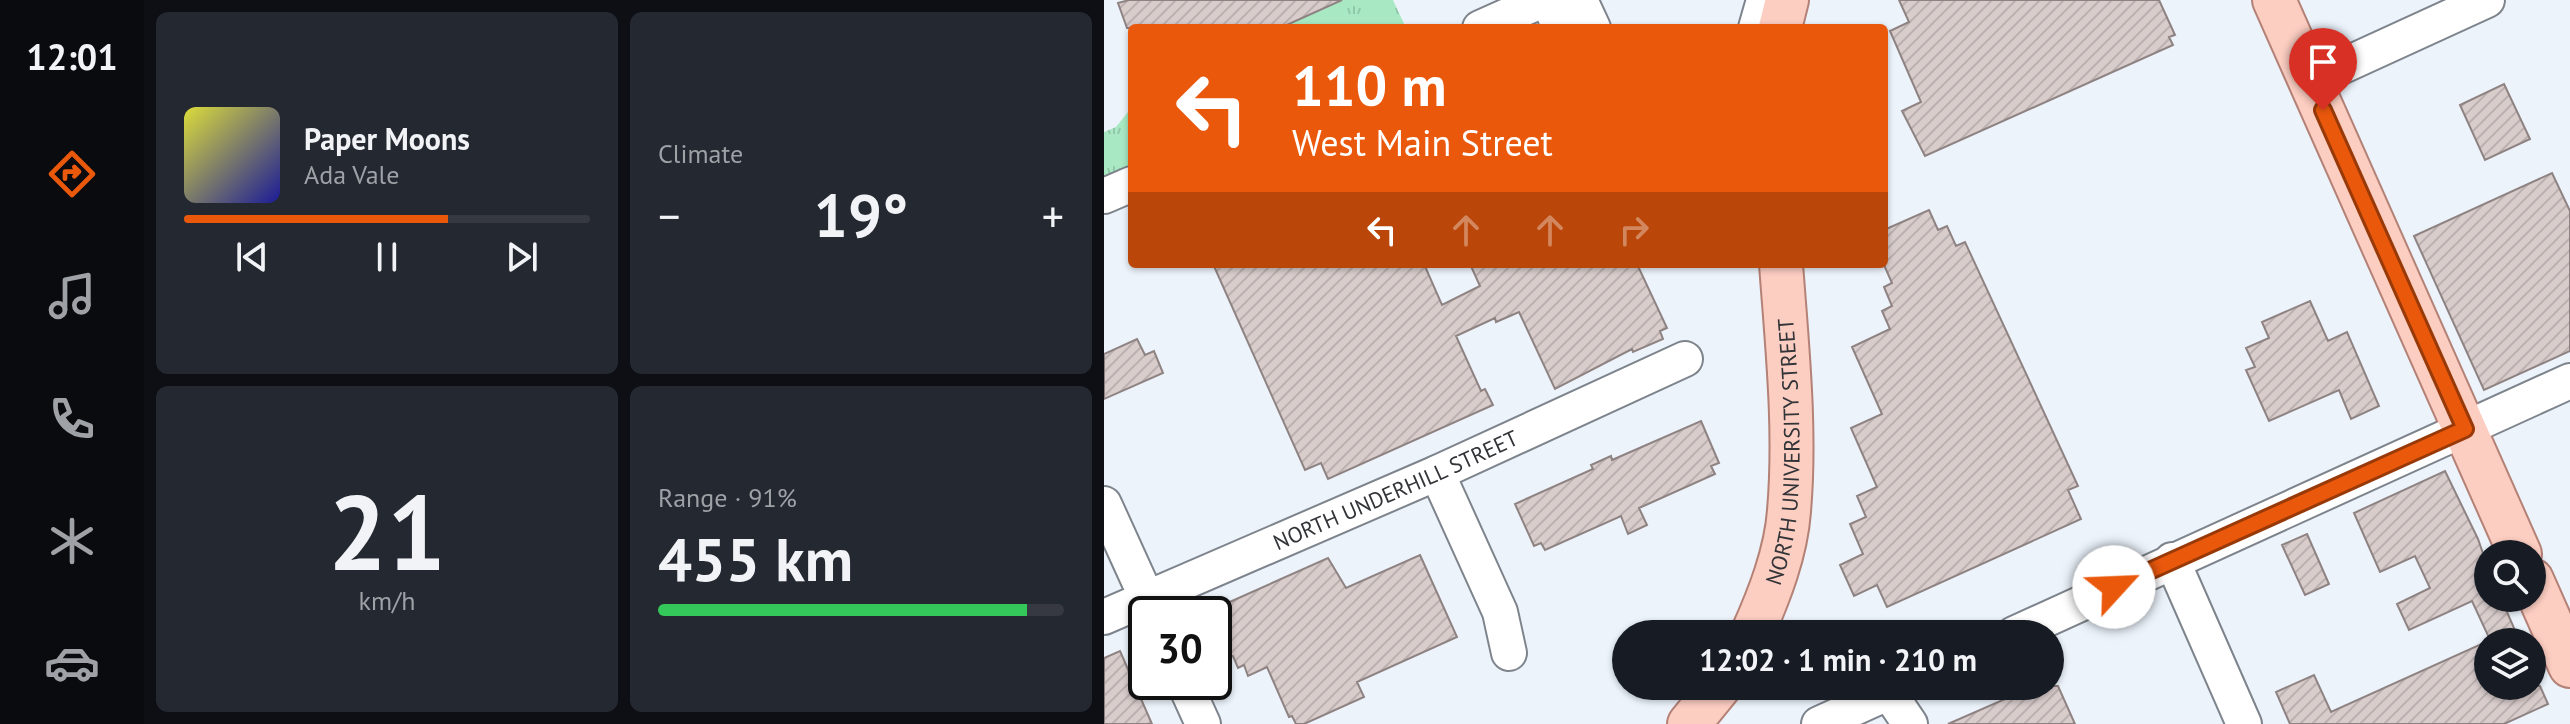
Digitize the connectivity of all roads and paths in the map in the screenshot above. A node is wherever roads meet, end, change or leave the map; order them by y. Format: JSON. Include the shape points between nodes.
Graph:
{"nodes":[{"id":1,"x":1545,"y":0,"type":"edge"},
{"id":2,"x":1580,"y":0,"type":"edge"},
{"id":3,"x":1764,"y":0,"type":"edge"},
{"id":4,"x":1787,"y":0,"type":"edge"},
{"id":5,"x":2274,"y":0,"type":"edge"},
{"id":6,"x":2487,"y":0,"type":"edge"},
{"id":7,"x":1489,"y":24,"type":"edge"},
{"id":8,"x":1558,"y":24,"type":"edge"},
{"id":9,"x":1591,"y":24,"type":"edge"},
{"id":10,"x":1757,"y":24,"type":"edge"},
{"id":11,"x":1781,"y":24,"type":"edge"},
{"id":12,"x":2310,"y":81,"type":"junction"},
{"id":13,"x":1128,"y":186,"type":"edge"},
{"id":14,"x":1104,"y":196,"type":"edge"},
{"id":15,"x":1781,"y":268,"type":"edge"},
{"id":16,"x":1685,"y":359,"type":"dead end"},
{"id":17,"x":2570,"y":381,"type":"edge"},
{"id":18,"x":2465,"y":429,"type":"junction"},
{"id":19,"x":1437,"y":473,"type":"junction"},
{"id":20,"x":1104,"y":504,"type":"edge"},
{"id":21,"x":2514,"y":540,"type":"edge"},
{"id":22,"x":2172,"y":560,"type":"junction"},
{"id":23,"x":1146,"y":596,"type":"edge"},
{"id":24,"x":1173,"y":596,"type":"edge"},
{"id":25,"x":1128,"y":611,"type":"edge"},
{"id":26,"x":2546,"y":612,"type":"edge"},
{"id":27,"x":1104,"y":617,"type":"edge"},
{"id":28,"x":1757,"y":620,"type":"edge"},
{"id":29,"x":2044,"y":620,"type":"edge"},
{"id":30,"x":1509,"y":653,"type":"dead end"},
{"id":31,"x":2570,"y":666,"type":"edge"},
{"id":32,"x":1192,"y":700,"type":"edge"},
{"id":33,"x":1709,"y":700,"type":"edge"},
{"id":34,"x":1872,"y":700,"type":"edge"},
{"id":35,"x":1900,"y":700,"type":"edge"},
{"id":36,"x":1203,"y":724,"type":"edge"},
{"id":37,"x":1689,"y":724,"type":"edge"},
{"id":38,"x":1819,"y":724,"type":"edge"},
{"id":39,"x":1910,"y":724,"type":"edge"},
{"id":40,"x":2244,"y":724,"type":"edge"}],
"edges":[{"from":1,"to":7,"type":"street"},
{"from":1,"to":8,"type":"street"},
{"from":2,"to":9,"type":"street"},
{"from":3,"to":10,"type":"street"},
{"from":4,"to":11,"type":"main road"},
{"from":5,"to":12,"type":"main road"},
{"from":6,"to":12,"type":"street"},
{"from":12,"to":18,"type":"main road"},
{"from":13,"to":14,"type":"street"},
{"from":15,"to":28,"type":"main road","name":"NORTH UNIVERSITY STREET","via":[[1791,417],[1789,513],[1779,561]]},
{"from":16,"to":19,"type":"street","name":"NORTH UNDERHILL STREET"},
{"from":17,"to":18,"type":"street"},
{"from":18,"to":21,"type":"main road"},
{"from":18,"to":22,"type":"street"},
{"from":19,"to":24,"type":"street","name":"NORTH UNDERHILL STREET"},
{"from":19,"to":30,"type":"street","via":[[1500,612]]},
{"from":20,"to":23,"type":"street"},
{"from":22,"to":29,"type":"street"},
{"from":22,"to":40,"type":"street"},
{"from":25,"to":27,"type":"street","name":"NORTH UNDERHILL STREET"},
{"from":26,"to":31,"type":"main road"},
{"from":32,"to":36,"type":"street"},
{"from":33,"to":37,"type":"main road"},
{"from":34,"to":38,"type":"street"},
{"from":35,"to":39,"type":"street"}]}
